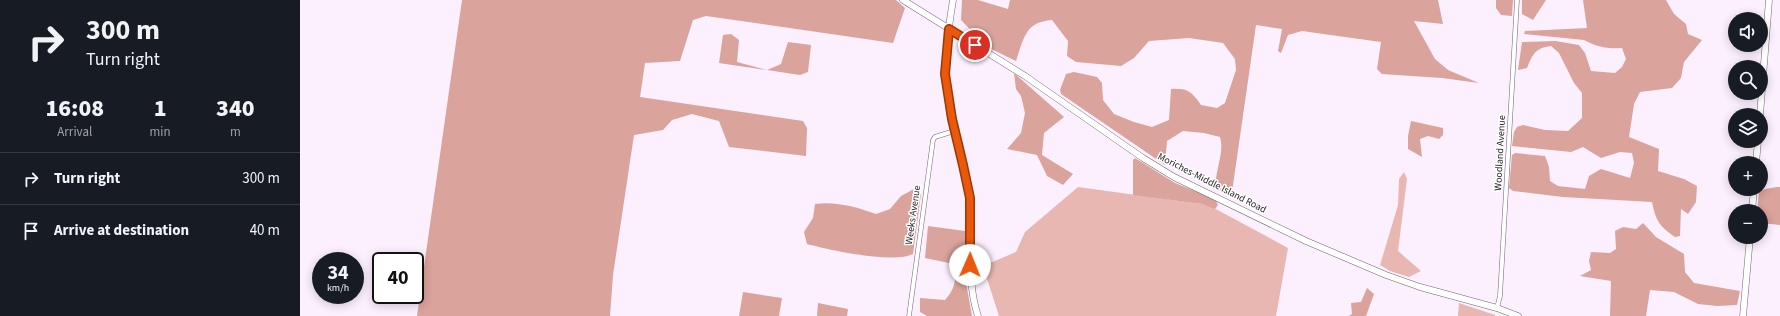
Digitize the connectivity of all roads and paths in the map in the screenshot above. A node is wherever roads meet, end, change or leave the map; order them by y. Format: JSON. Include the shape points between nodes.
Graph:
{"nodes":[{"id":1,"x":903,"y":0,"type":"edge"},
{"id":2,"x":953,"y":0,"type":"edge"},
{"id":3,"x":1517,"y":0,"type":"edge"},
{"id":4,"x":1768,"y":0,"type":"edge"},
{"id":5,"x":949,"y":29,"type":"junction"},
{"id":6,"x":1760,"y":108,"type":"edge"},
{"id":7,"x":954,"y":130,"type":"junction"},
{"id":8,"x":1749,"y":244,"type":"edge"},
{"id":9,"x":1497,"y":308,"type":"junction"},
{"id":10,"x":909,"y":316,"type":"edge"},
{"id":11,"x":978,"y":316,"type":"edge"},
{"id":12,"x":1518,"y":316,"type":"edge"},
{"id":13,"x":1743,"y":316,"type":"edge"}],
"edges":[{"from":1,"to":5,"type":"main road","name":"Moriches-Middle Island Road"},
{"from":2,"to":5,"type":"main road"},
{"from":3,"to":9,"type":"street","name":"Woodland Avenue","via":[[1503,252]]},
{"from":4,"to":6,"type":"main road"},
{"from":5,"to":7,"type":"main road","via":[[945,74]]},
{"from":5,"to":9,"type":"main road","name":"Moriches-Middle Island Road","via":[[1025,76],[1174,177],[1306,241],[1386,275]]},
{"from":7,"to":10,"type":"street","name":"Weeks Avenue","via":[[933,140]]},
{"from":7,"to":11,"type":"main road","via":[[970,198],[970,273],[972,295]]},
{"from":8,"to":13,"type":"main road"},
{"from":9,"to":12,"type":"main road","name":"Moriches-Middle Island Road"}]}
